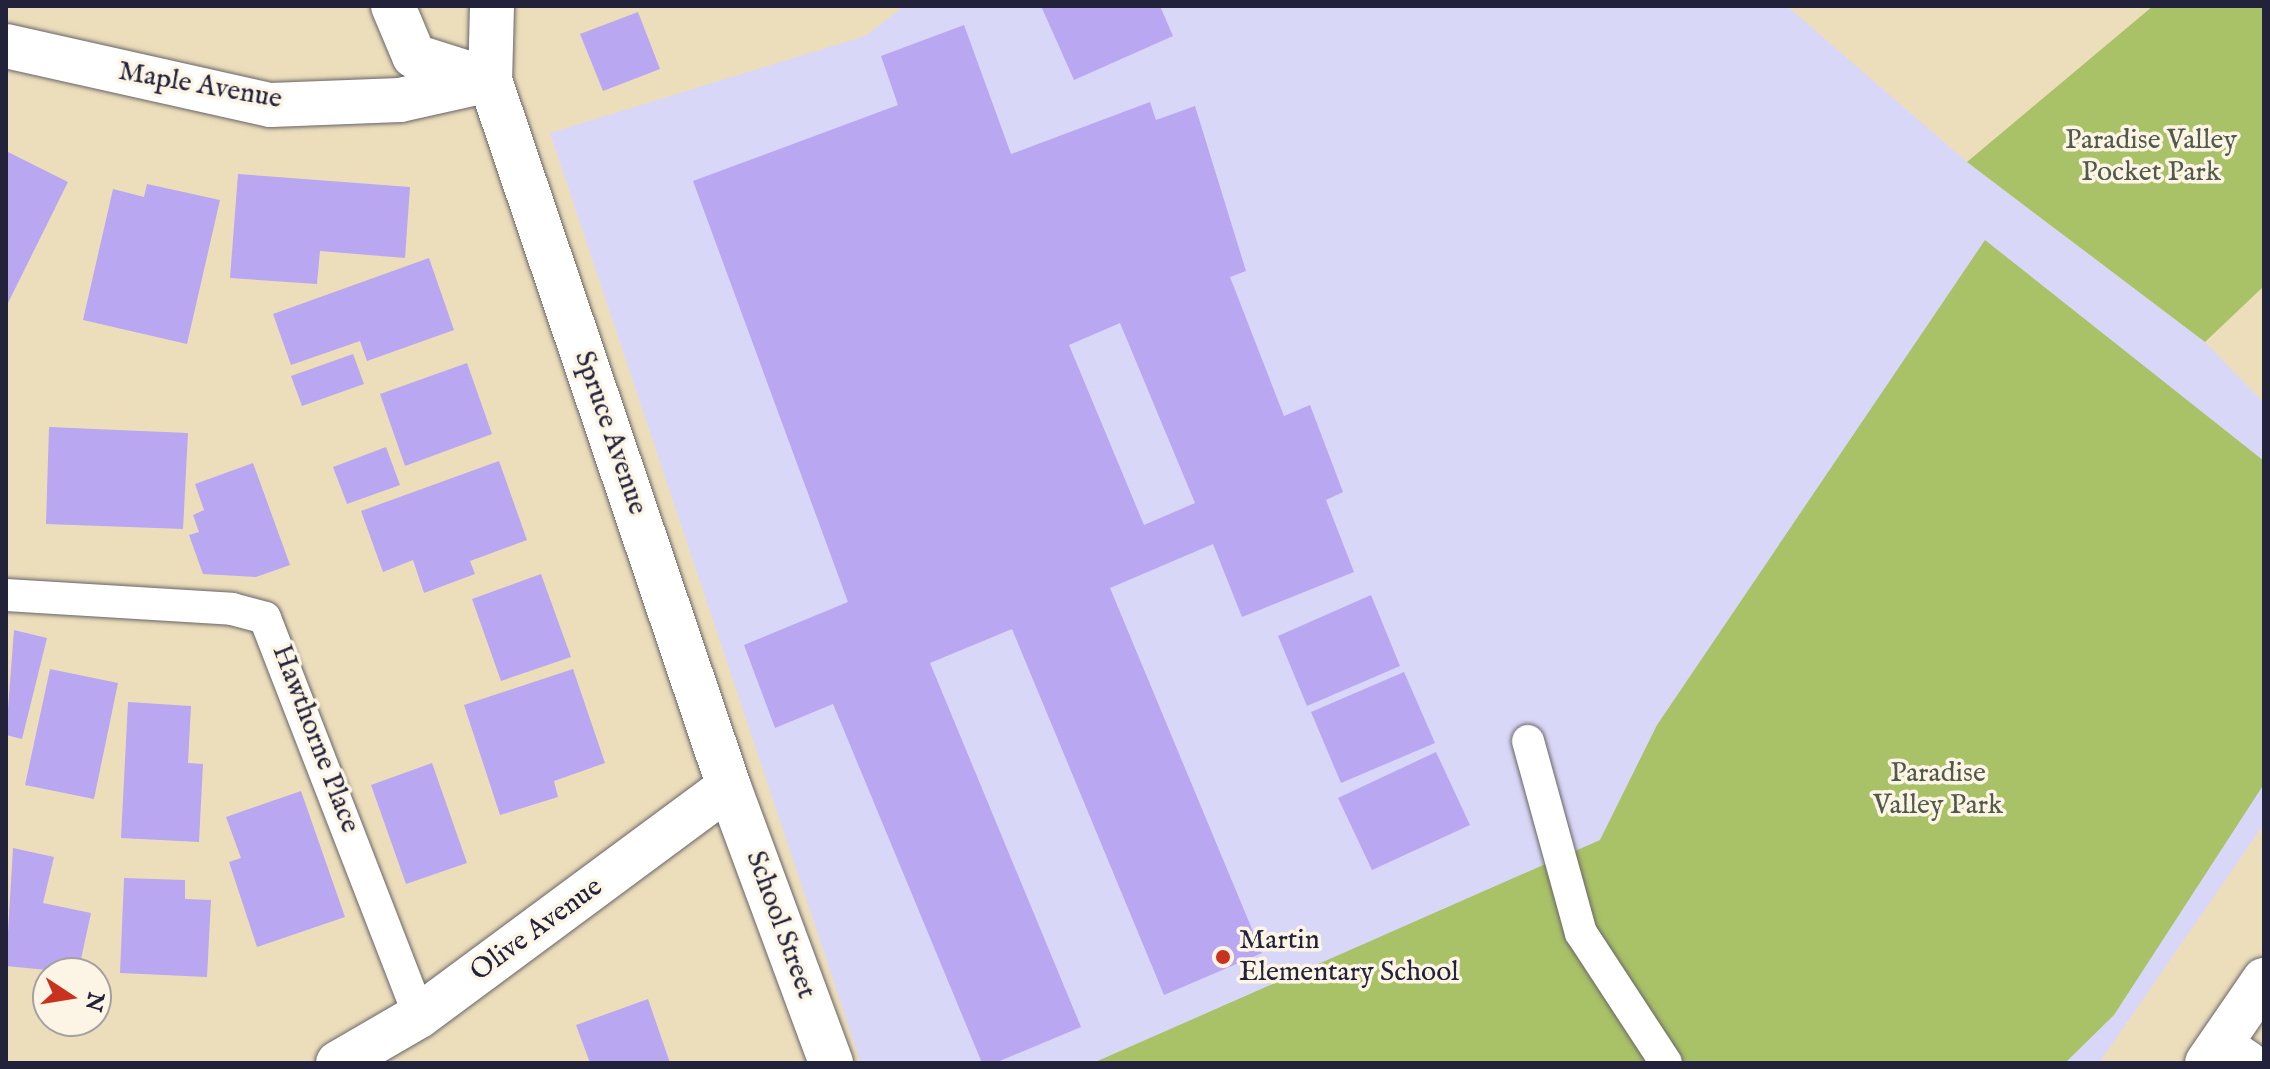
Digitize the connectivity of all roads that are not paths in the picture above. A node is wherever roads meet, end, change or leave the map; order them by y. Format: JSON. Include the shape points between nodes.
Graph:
{"nodes":[{"id":1,"x":393,"y":6,"type":"edge"},
{"id":2,"x":492,"y":6,"type":"edge"},
{"id":3,"x":6,"y":46,"type":"edge"},
{"id":4,"x":490,"y":80,"type":"junction"},
{"id":5,"x":6,"y":595,"type":"edge"},
{"id":6,"x":1528,"y":741,"type":"dead end"},
{"id":7,"x":729,"y":787,"type":"junction"},
{"id":8,"x":2264,"y":980,"type":"edge"},
{"id":9,"x":419,"y":1016,"type":"junction"},
{"id":10,"x":2225,"y":1057,"type":"edge"},
{"id":11,"x":338,"y":1063,"type":"edge"},
{"id":12,"x":831,"y":1063,"type":"edge"},
{"id":13,"x":1666,"y":1063,"type":"edge"}],
"edges":[{"from":1,"to":4,"type":"street","via":[[414,56]]},
{"from":2,"to":4,"type":"street","name":"Spruce Avenue"},
{"from":3,"to":4,"type":"street","name":"Maple Avenue","via":[[271,105],[400,100]]},
{"from":4,"to":7,"type":"street","name":"Spruce Avenue"},
{"from":5,"to":9,"type":"lane","name":"Hawthorne Place","via":[[232,609],[265,618]]},
{"from":6,"to":13,"type":"lane","via":[[1581,933]]},
{"from":7,"to":9,"type":"street","name":"Olive Avenue"},
{"from":7,"to":12,"type":"street","name":"School Street"},
{"from":8,"to":10,"type":"street"},
{"from":9,"to":11,"type":"street","name":"Olive Avenue"}]}
